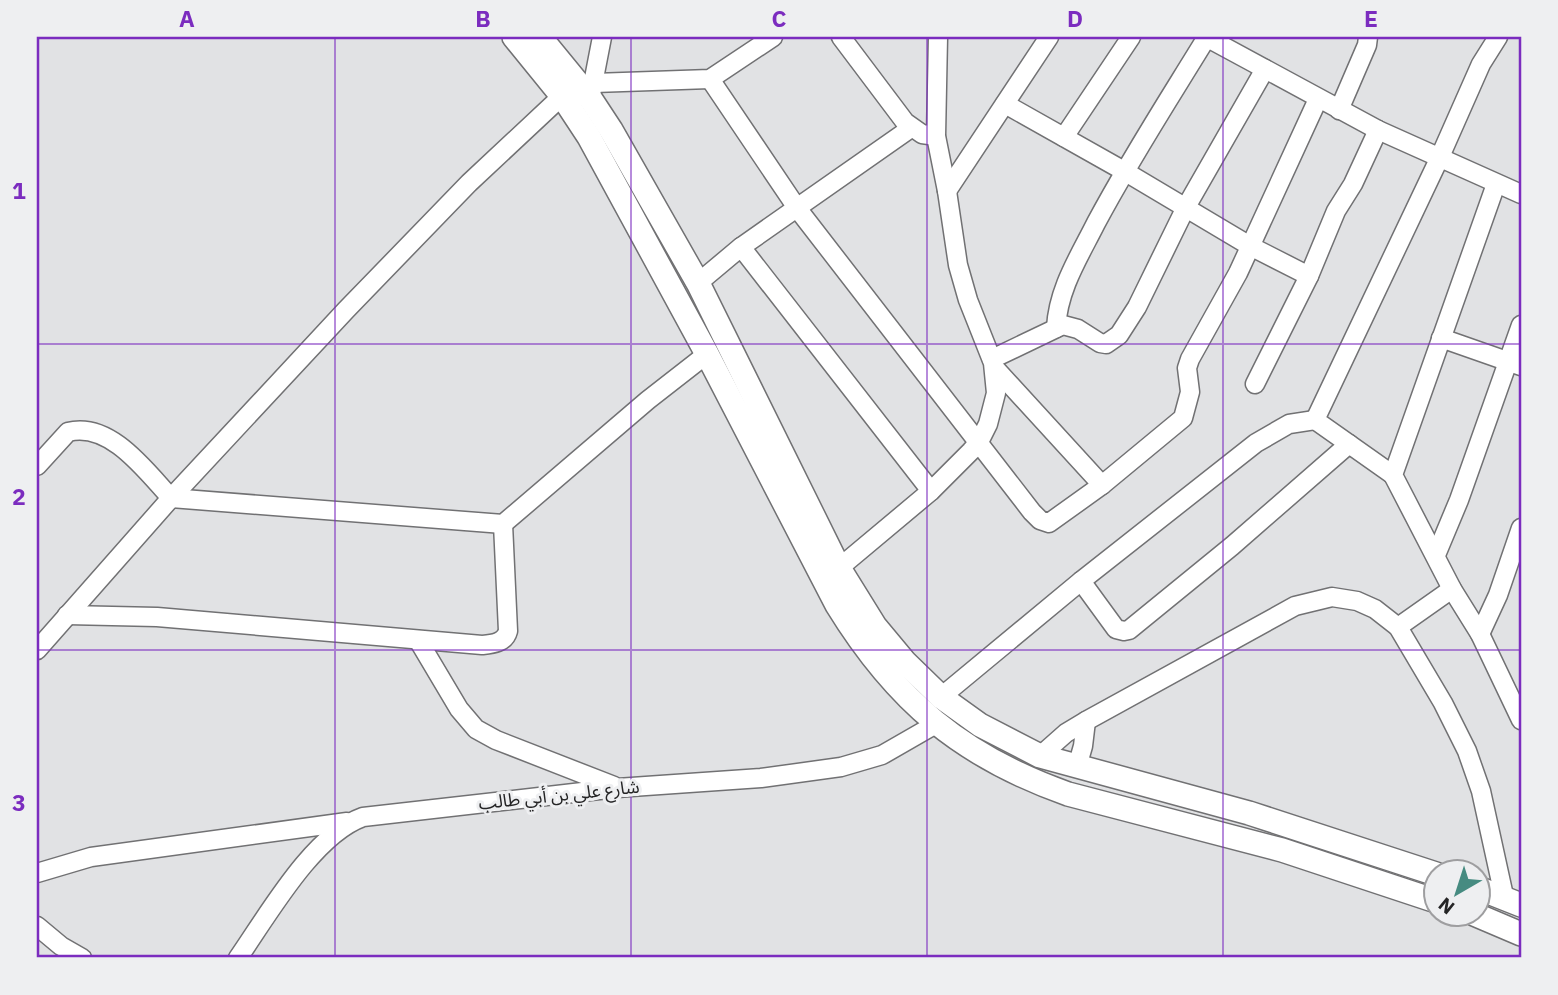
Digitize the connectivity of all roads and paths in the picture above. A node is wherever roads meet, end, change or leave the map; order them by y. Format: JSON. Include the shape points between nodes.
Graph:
{"nodes":[{"id":1,"x":514,"y":37,"type":"edge"},
{"id":2,"x":540,"y":37,"type":"edge"},
{"id":3,"x":602,"y":37,"type":"edge"},
{"id":4,"x":773,"y":37,"type":"edge"},
{"id":5,"x":841,"y":37,"type":"edge"},
{"id":6,"x":1049,"y":37,"type":"edge"},
{"id":7,"x":1131,"y":37,"type":"edge"},
{"id":8,"x":1207,"y":37,"type":"edge"},
{"id":9,"x":1368,"y":37,"type":"edge"},
{"id":10,"x":1498,"y":37,"type":"edge"},
{"id":11,"x":934,"y":41,"type":"edge"},
{"id":12,"x":1265,"y":69,"type":"junction"},
{"id":13,"x":710,"y":79,"type":"junction"},
{"id":14,"x":592,"y":90,"type":"junction"},
{"id":15,"x":562,"y":96,"type":"junction"},
{"id":16,"x":1318,"y":99,"type":"junction"},
{"id":17,"x":1005,"y":104,"type":"junction"},
{"id":18,"x":1339,"y":110,"type":"junction"},
{"id":19,"x":911,"y":128,"type":"junction"},
{"id":20,"x":1378,"y":130,"type":"junction"},
{"id":21,"x":936,"y":136,"type":"junction"},
{"id":22,"x":1064,"y":137,"type":"junction"},
{"id":23,"x":1439,"y":159,"type":"junction"},
{"id":24,"x":1124,"y":171,"type":"junction"},
{"id":25,"x":1496,"y":184,"type":"junction"},
{"id":26,"x":947,"y":191,"type":"junction"},
{"id":27,"x":1521,"y":194,"type":"edge"},
{"id":28,"x":1186,"y":207,"type":"junction"},
{"id":29,"x":797,"y":208,"type":"junction"},
{"id":30,"x":1250,"y":246,"type":"junction"},
{"id":31,"x":741,"y":247,"type":"junction"},
{"id":32,"x":1309,"y":276,"type":"junction"},
{"id":33,"x":698,"y":283,"type":"junction"},
{"id":34,"x":1521,"y":325,"type":"edge"},
{"id":35,"x":1056,"y":328,"type":"junction"},
{"id":36,"x":1441,"y":338,"type":"junction"},
{"id":37,"x":707,"y":354,"type":"junction"},
{"id":38,"x":993,"y":363,"type":"junction"},
{"id":39,"x":1515,"y":364,"type":"edge"},
{"id":40,"x":1255,"y":384,"type":"dead end"},
{"id":41,"x":1315,"y":420,"type":"junction"},
{"id":42,"x":979,"y":442,"type":"junction"},
{"id":43,"x":1349,"y":444,"type":"junction"},
{"id":44,"x":37,"y":466,"type":"edge"},
{"id":45,"x":1393,"y":475,"type":"junction"},
{"id":46,"x":1102,"y":485,"type":"junction"},
{"id":47,"x":930,"y":491,"type":"junction"},
{"id":48,"x":171,"y":498,"type":"junction"},
{"id":49,"x":503,"y":524,"type":"junction"},
{"id":50,"x":1521,"y":528,"type":"edge"},
{"id":51,"x":1436,"y":555,"type":"junction"},
{"id":52,"x":839,"y":568,"type":"junction"},
{"id":53,"x":1081,"y":581,"type":"junction"},
{"id":54,"x":1451,"y":589,"type":"junction"},
{"id":55,"x":67,"y":615,"type":"junction"},
{"id":56,"x":1398,"y":627,"type":"junction"},
{"id":57,"x":1480,"y":634,"type":"junction"},
{"id":58,"x":40,"y":637,"type":"edge"},
{"id":59,"x":418,"y":640,"type":"junction"},
{"id":60,"x":941,"y":697,"type":"junction"},
{"id":61,"x":1519,"y":705,"type":"edge"},
{"id":62,"x":1086,"y":721,"type":"junction"},
{"id":63,"x":936,"y":724,"type":"junction"},
{"id":64,"x":1040,"y":756,"type":"junction"},
{"id":65,"x":1077,"y":766,"type":"junction"},
{"id":66,"x":617,"y":788,"type":"junction"},
{"id":67,"x":350,"y":822,"type":"junction"},
{"id":68,"x":1287,"y":825,"type":"junction"},
{"id":69,"x":1282,"y":850,"type":"junction"},
{"id":70,"x":1422,"y":869,"type":"edge"},
{"id":71,"x":37,"y":873,"type":"edge"},
{"id":72,"x":1492,"y":893,"type":"edge"},
{"id":73,"x":1422,"y":896,"type":"edge"},
{"id":74,"x":1512,"y":901,"type":"edge"},
{"id":75,"x":1492,"y":922,"type":"edge"},
{"id":76,"x":37,"y":926,"type":"edge"},
{"id":77,"x":1521,"y":934,"type":"edge"},
{"id":78,"x":82,"y":958,"type":"edge"},
{"id":79,"x":238,"y":958,"type":"edge"}],
"edges":[{"from":1,"to":15,"type":"main road"},
{"from":2,"to":14,"type":"main road"},
{"from":3,"to":14,"type":"street"},
{"from":4,"to":13,"type":"street"},
{"from":5,"to":19,"type":"street"},
{"from":6,"to":17,"type":"street"},
{"from":7,"to":22,"type":"street"},
{"from":8,"to":12,"type":"street"},
{"from":8,"to":24,"type":"street"},
{"from":9,"to":18,"type":"street"},
{"from":10,"to":23,"type":"street","via":[[1481,64]]},
{"from":11,"to":21,"type":"street"},
{"from":12,"to":16,"type":"street"},
{"from":12,"to":28,"type":"street"},
{"from":13,"to":14,"type":"street"},
{"from":13,"to":29,"type":"street"},
{"from":14,"to":33,"type":"main road"},
{"from":15,"to":37,"type":"main road"},
{"from":15,"to":48,"type":"street","via":[[469,183]]},
{"from":16,"to":18,"type":"street"},
{"from":16,"to":30,"type":"street"},
{"from":17,"to":22,"type":"street"},
{"from":17,"to":26,"type":"street"},
{"from":18,"to":20,"type":"street"},
{"from":19,"to":21,"type":"street"},
{"from":19,"to":29,"type":"street"},
{"from":20,"to":23,"type":"street"},
{"from":20,"to":32,"type":"street"},
{"from":21,"to":26,"type":"street"},
{"from":22,"to":24,"type":"street"},
{"from":23,"to":25,"type":"street"},
{"from":23,"to":41,"type":"street"},
{"from":24,"to":28,"type":"street"},
{"from":24,"to":35,"type":"street","via":[[1060,296]]},
{"from":25,"to":27,"type":"street"},
{"from":25,"to":36,"type":"street"},
{"from":26,"to":38,"type":"street","via":[[958,265]]},
{"from":28,"to":30,"type":"street"},
{"from":28,"to":35,"type":"street","via":[[1119,335],[1100,344],[1071,326]]},
{"from":29,"to":31,"type":"street"},
{"from":29,"to":42,"type":"street"},
{"from":30,"to":32,"type":"street"},
{"from":30,"to":46,"type":"street","via":[[1190,359],[1190,392],[1183,418]]},
{"from":31,"to":33,"type":"street"},
{"from":31,"to":47,"type":"street"},
{"from":32,"to":40,"type":"street"},
{"from":33,"to":52,"type":"main road"},
{"from":34,"to":39,"type":"street"},
{"from":35,"to":38,"type":"street"},
{"from":36,"to":39,"type":"street"},
{"from":36,"to":45,"type":"street"},
{"from":37,"to":49,"type":"street"},
{"from":37,"to":63,"type":"main road","via":[[837,605],[881,668]]},
{"from":38,"to":42,"type":"street","via":[[994,408]]},
{"from":38,"to":46,"type":"street"},
{"from":39,"to":51,"type":"street"},
{"from":41,"to":43,"type":"street"},
{"from":41,"to":53,"type":"street","via":[[1289,424],[1256,443]]},
{"from":42,"to":46,"type":"street","via":[[1045,523]]},
{"from":42,"to":47,"type":"street"},
{"from":43,"to":45,"type":"street"},
{"from":43,"to":53,"type":"street","via":[[1129,630],[1116,629]]},
{"from":44,"to":48,"type":"street","via":[[68,432],[88,429],[118,445]]},
{"from":45,"to":51,"type":"street"},
{"from":47,"to":52,"type":"street"},
{"from":48,"to":49,"type":"street"},
{"from":48,"to":55,"type":"street"},
{"from":49,"to":59,"type":"street","via":[[507,636],[482,645]]},
{"from":50,"to":57,"type":"street"},
{"from":51,"to":54,"type":"street"},
{"from":52,"to":60,"type":"main road","via":[[875,626]]},
{"from":53,"to":60,"type":"street"},
{"from":54,"to":56,"type":"street"},
{"from":54,"to":57,"type":"street"},
{"from":55,"to":58,"type":"street"},
{"from":55,"to":59,"type":"street","via":[[157,617]]},
{"from":56,"to":62,"type":"street","via":[[1357,601],[1332,597],[1295,606]]},
{"from":56,"to":74,"type":"street","via":[[1467,751]]},
{"from":57,"to":61,"type":"street"},
{"from":59,"to":66,"type":"street","via":[[476,729]]},
{"from":60,"to":64,"type":"main road","via":[[980,725]]},
{"from":62,"to":64,"type":"street"},
{"from":62,"to":65,"type":"street"},
{"from":63,"to":66,"type":"street","name":"شارع علي بن أبي طالب","via":[[882,755],[841,766],[761,778]]},
{"from":63,"to":69,"type":"main road","via":[[1035,782]]},
{"from":64,"to":65,"type":"main road"},
{"from":65,"to":68,"type":"main road"},
{"from":66,"to":67,"type":"street","name":"شارع علي بن أبي طالب"},
{"from":67,"to":71,"type":"street","via":[[91,857]]},
{"from":67,"to":79,"type":"street","name":"شارع علي بن أبي طالب","via":[[314,853]]},
{"from":68,"to":69,"type":"main road"},
{"from":68,"to":70,"type":"main road"},
{"from":69,"to":73,"type":"main road"},
{"from":72,"to":74,"type":"main road"},
{"from":75,"to":77,"type":"main road"},
{"from":76,"to":78,"type":"street"}]}
